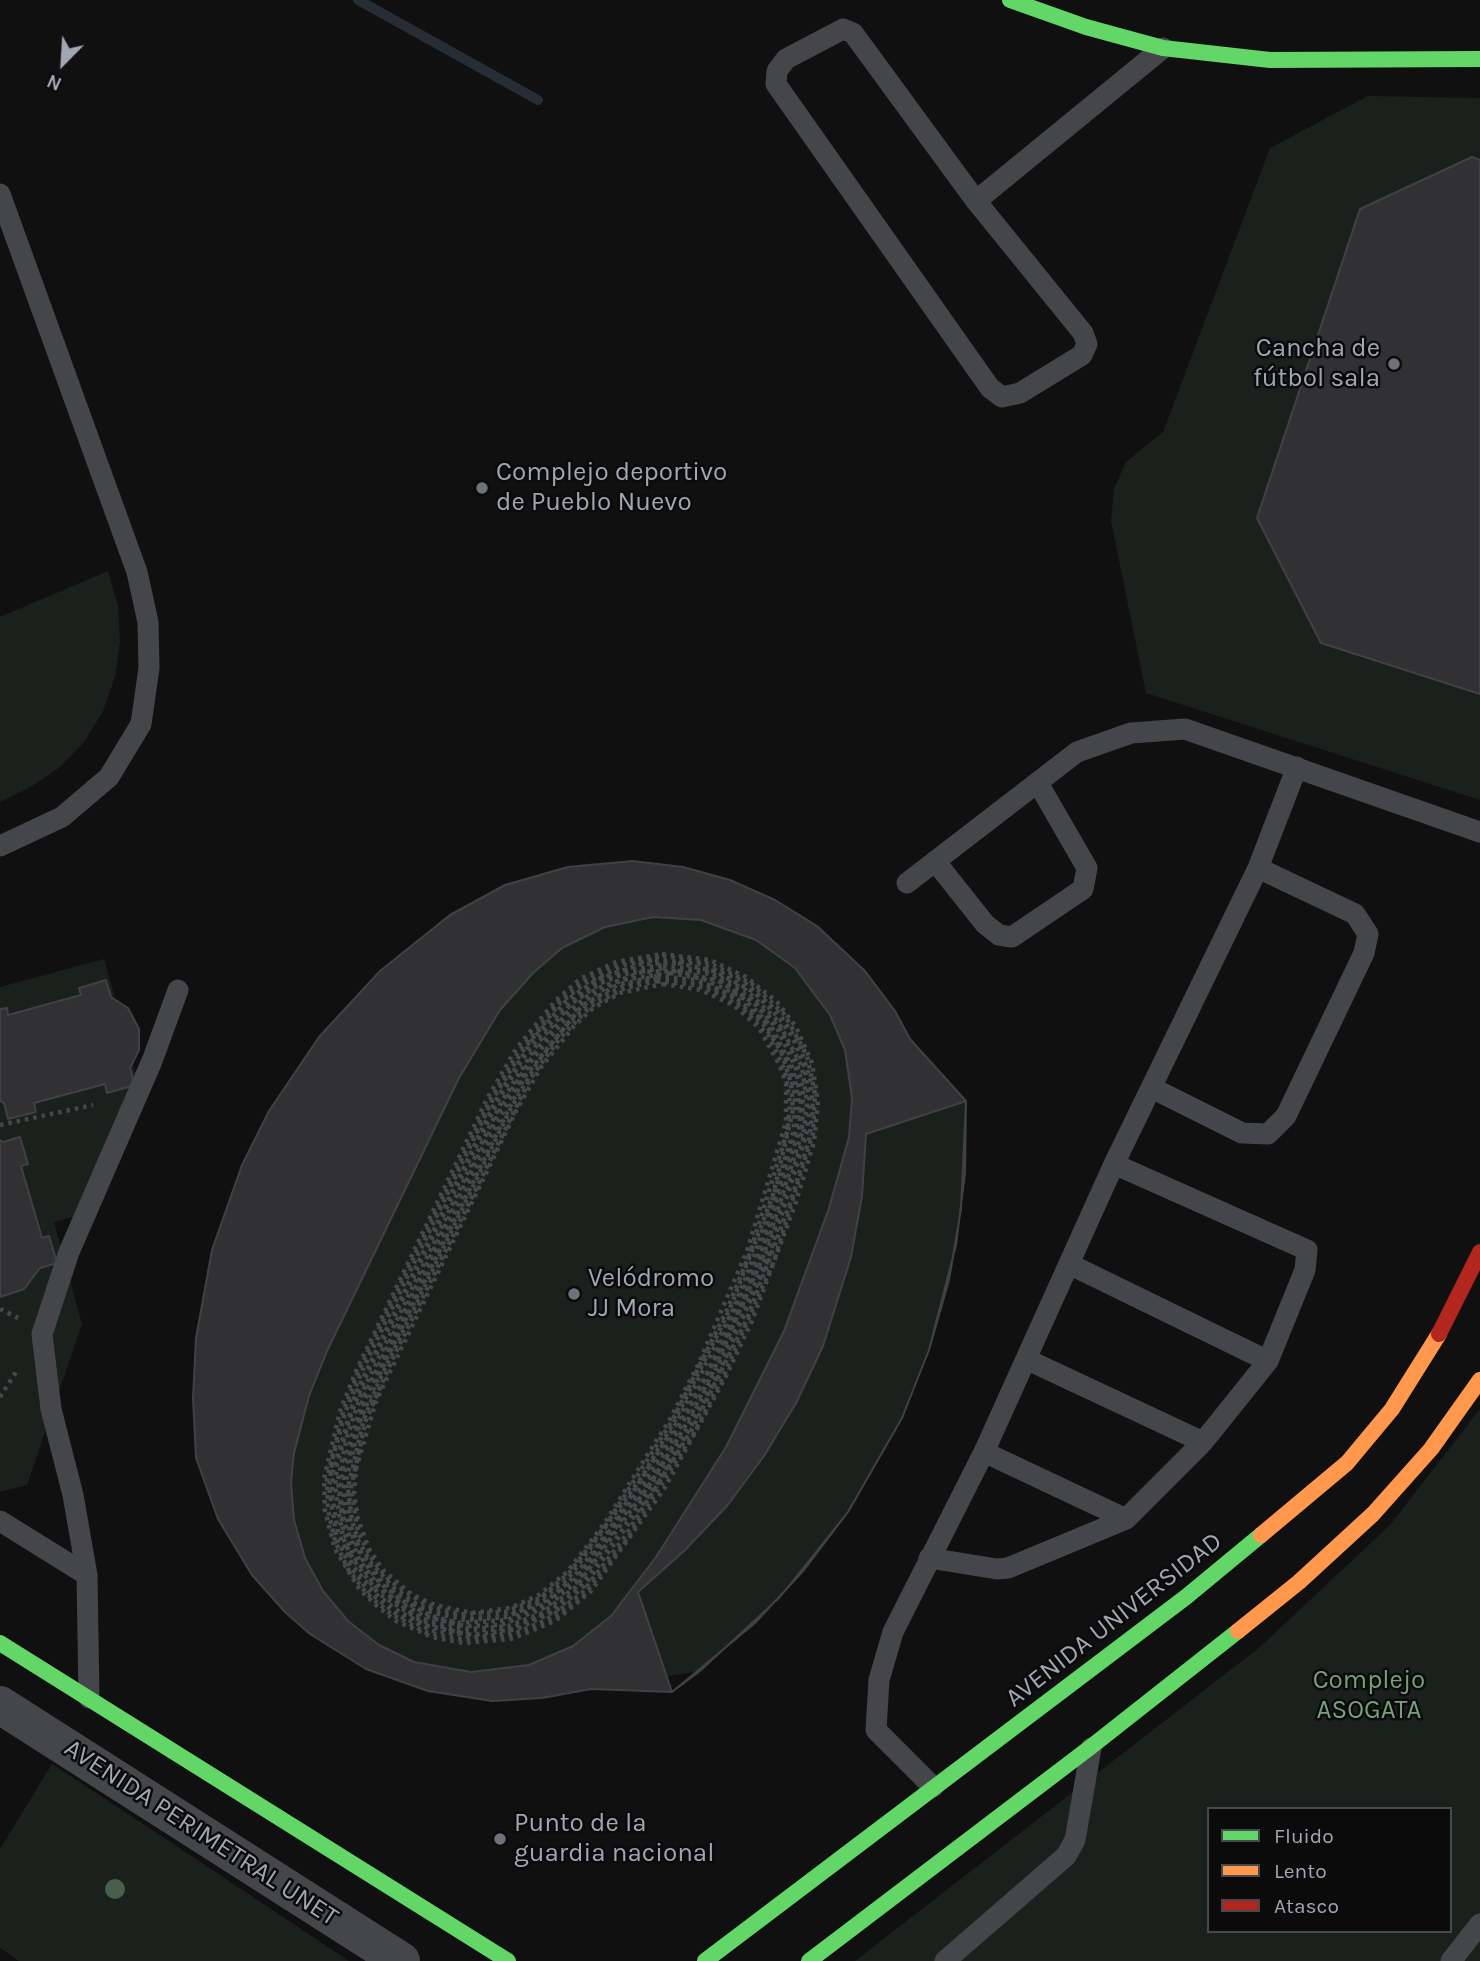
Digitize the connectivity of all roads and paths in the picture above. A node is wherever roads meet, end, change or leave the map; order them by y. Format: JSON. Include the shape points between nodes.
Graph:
{"nodes":[{"id":1,"x":1010,"y":0,"type":"edge"},
{"id":2,"x":1163,"y":48,"type":"junction"},
{"id":3,"x":1480,"y":59,"type":"edge"},
{"id":4,"x":0,"y":194,"type":"edge"},
{"id":5,"x":975,"y":201,"type":"junction"},
{"id":6,"x":1297,"y":768,"type":"junction"},
{"id":7,"x":1038,"y":783,"type":"junction"},
{"id":8,"x":1480,"y":832,"type":"edge"},
{"id":9,"x":0,"y":846,"type":"edge"},
{"id":10,"x":935,"y":862,"type":"junction"},
{"id":11,"x":1258,"y":868,"type":"junction"},
{"id":12,"x":907,"y":883,"type":"dead end"},
{"id":13,"x":178,"y":990,"type":"dead end"},
{"id":14,"x":562,"y":1016,"type":"junction"},
{"id":15,"x":1152,"y":1088,"type":"junction"},
{"id":16,"x":93,"y":1105,"type":"dead end"},
{"id":17,"x":0,"y":1125,"type":"edge"},
{"id":18,"x":1114,"y":1164,"type":"junction"},
{"id":19,"x":1480,"y":1252,"type":"edge"},
{"id":20,"x":1069,"y":1264,"type":"junction"},
{"id":21,"x":1028,"y":1360,"type":"junction"},
{"id":22,"x":1269,"y":1361,"type":"junction"},
{"id":23,"x":1480,"y":1380,"type":"edge"},
{"id":24,"x":1203,"y":1442,"type":"junction"},
{"id":25,"x":984,"y":1452,"type":"junction"},
{"id":26,"x":1126,"y":1519,"type":"junction"},
{"id":27,"x":0,"y":1521,"type":"edge"},
{"id":28,"x":929,"y":1558,"type":"junction"},
{"id":29,"x":87,"y":1575,"type":"junction"},
{"id":30,"x":15,"y":1653,"type":"edge"},
{"id":31,"x":89,"y":1698,"type":"junction"},
{"id":32,"x":1,"y":1709,"type":"edge"},
{"id":33,"x":1092,"y":1746,"type":"junction"},
{"id":34,"x":933,"y":1787,"type":"junction"},
{"id":35,"x":1480,"y":1924,"type":"edge"},
{"id":36,"x":401,"y":1961,"type":"edge"},
{"id":37,"x":508,"y":1961,"type":"edge"},
{"id":38,"x":705,"y":1961,"type":"edge"},
{"id":39,"x":809,"y":1961,"type":"edge"},
{"id":40,"x":945,"y":1961,"type":"edge"},
{"id":41,"x":1451,"y":1961,"type":"edge"}],
"edges":[{"from":1,"to":2,"type":"street"},
{"from":2,"to":3,"type":"street","via":[[1269,60]]},
{"from":2,"to":5,"type":"lane"},
{"from":4,"to":9,"type":"lane","via":[[137,572],[148,622],[149,668],[141,724],[109,777],[62,817]]},
{"from":5,"to":5,"type":"lane","via":[[853,33],[843,29],[786,59],[777,71],[776,85],[990,388],[1002,397],[1020,393],[1082,355],[1087,344],[1083,333]]},
{"from":6,"to":7,"type":"lane","via":[[1185,729],[1131,733],[1077,752]]},
{"from":6,"to":8,"type":"lane"},
{"from":6,"to":11,"type":"lane"},
{"from":7,"to":10,"type":"lane"},
{"from":7,"to":10,"type":"lane","via":[[1087,868],[1083,889],[1012,937],[999,935]]},
{"from":10,"to":12,"type":"lane"},
{"from":11,"to":15,"type":"lane"},
{"from":11,"to":15,"type":"lane","via":[[1355,914],[1368,934],[1364,953],[1286,1116],[1268,1135],[1242,1133]]},
{"from":13,"to":29,"type":"lane","via":[[69,1252],[42,1334],[51,1409]]},
{"from":14,"to":14,"type":"path","via":[[385,1382],[356,1469],[356,1513],[372,1554],[412,1595],[454,1610],[492,1612],[539,1595],[567,1572],[604,1524],[670,1419],[724,1309],[767,1193],[786,1122],[786,1084],[773,1049],[746,1014],[719,997],[676,985],[638,987]]},
{"from":14,"to":14,"type":"path","via":[[508,1107],[377,1378],[348,1467],[348,1515],[368,1564],[408,1601],[452,1618],[486,1621],[537,1606],[574,1577],[610,1529],[676,1424],[732,1312],[771,1208],[793,1130],[795,1090],[780,1045],[760,1017],[722,989],[684,977],[636,979]]},
{"from":14,"to":14,"type":"path","via":[[525,1055],[498,1101],[367,1374],[336,1473],[339,1523],[348,1551],[364,1576],[402,1611],[450,1630],[502,1630],[550,1612],[578,1589],[620,1535],[686,1429],[742,1316],[774,1235],[803,1139],[806,1095],[793,1046],[768,1010],[727,979],[685,966],[634,968],[593,985]]},
{"from":14,"to":14,"type":"path","via":[[519,1051],[491,1098],[359,1370],[329,1464],[329,1518],[353,1576],[391,1614],[448,1638],[503,1638],[554,1619],[584,1595],[626,1540],[723,1377],[774,1261],[813,1133],[813,1079],[801,1042],[769,998],[731,972],[686,958],[632,960],[589,977]]},
{"from":15,"to":18,"type":"lane"},
{"from":16,"to":17,"type":"path"},
{"from":18,"to":20,"type":"lane"},
{"from":18,"to":22,"type":"lane","via":[[1307,1250],[1305,1269]]},
{"from":19,"to":34,"type":"street","name":"AVENIDA UNIVERSIDAD","via":[[1434,1345],[1392,1409],[1347,1463],[1176,1606]]},
{"from":20,"to":21,"type":"lane"},
{"from":20,"to":22,"type":"lane"},
{"from":21,"to":24,"type":"lane"},
{"from":21,"to":25,"type":"lane"},
{"from":22,"to":24,"type":"lane"},
{"from":23,"to":33,"type":"street","via":[[1431,1449],[1373,1514],[1299,1582]]},
{"from":24,"to":26,"type":"lane"},
{"from":25,"to":26,"type":"lane"},
{"from":25,"to":28,"type":"lane"},
{"from":26,"to":28,"type":"lane","via":[[1008,1568]]},
{"from":27,"to":29,"type":"lane"},
{"from":28,"to":34,"type":"lane","via":[[889,1644],[878,1680],[876,1730]]},
{"from":29,"to":31,"type":"lane"},
{"from":30,"to":31,"type":"street"},
{"from":30,"to":32,"type":"street"},
{"from":31,"to":37,"type":"street"},
{"from":32,"to":36,"type":"street","name":"AVENIDA PERIMETRAL UNET"},
{"from":33,"to":39,"type":"street"},
{"from":33,"to":40,"type":"lane","via":[[1075,1840],[1066,1856]]},
{"from":34,"to":38,"type":"street","name":"AVENIDA UNIVERSIDAD"},
{"from":35,"to":41,"type":"lane"}]}
